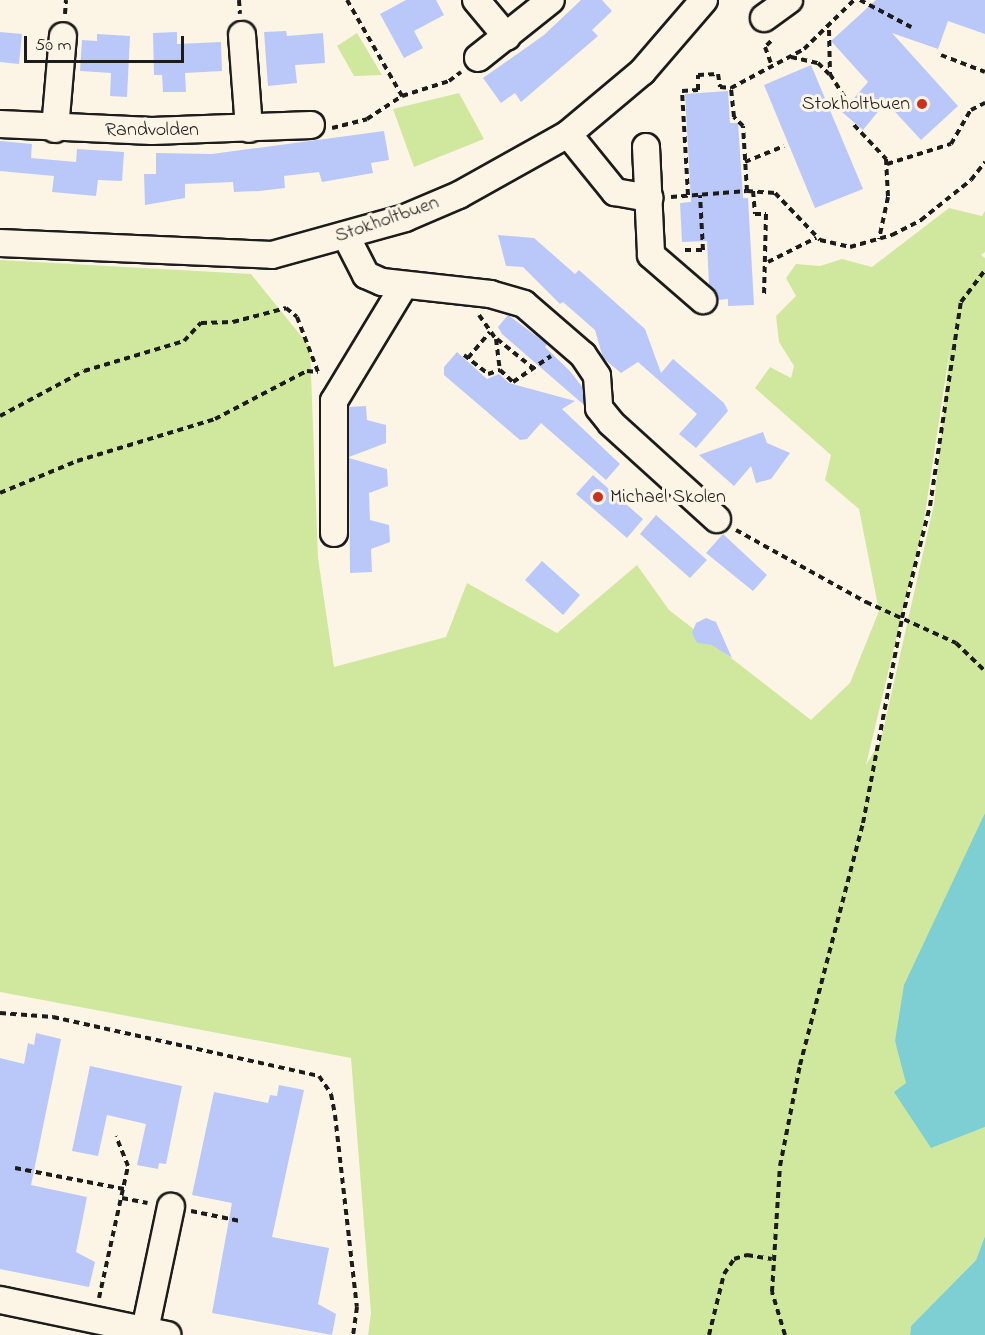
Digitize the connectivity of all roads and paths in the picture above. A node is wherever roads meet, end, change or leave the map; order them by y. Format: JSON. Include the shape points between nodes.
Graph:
{"nodes":[{"id":1,"x":347,"y":0,"type":"edge"},
{"id":2,"x":476,"y":0,"type":"edge"},
{"id":3,"x":551,"y":0,"type":"edge"},
{"id":4,"x":704,"y":0,"type":"edge"},
{"id":5,"x":789,"y":0,"type":"edge"},
{"id":6,"x":854,"y":0,"type":"edge"},
{"id":7,"x":860,"y":0,"type":"edge"},
{"id":8,"x":764,"y":18,"type":"dead end"},
{"id":9,"x":911,"y":27,"type":"dead end"},
{"id":10,"x":829,"y":29,"type":"junction"},
{"id":11,"x":242,"y":35,"type":"dead end"},
{"id":12,"x":63,"y":36,"type":"dead end"},
{"id":13,"x":507,"y":38,"type":"junction"},
{"id":14,"x":941,"y":55,"type":"dead end"},
{"id":15,"x":790,"y":57,"type":"junction"},
{"id":16,"x":477,"y":58,"type":"joint"},
{"id":17,"x":985,"y":72,"type":"edge"},
{"id":18,"x":830,"y":74,"type":"junction"},
{"id":19,"x":731,"y":88,"type":"junction"},
{"id":20,"x":402,"y":96,"type":"junction"},
{"id":21,"x":847,"y":101,"type":"dead end"},
{"id":22,"x":985,"y":103,"type":"edge"},
{"id":23,"x":0,"y":124,"type":"edge"},
{"id":24,"x":311,"y":125,"type":"joint"},
{"id":25,"x":854,"y":125,"type":"dead end"},
{"id":26,"x":55,"y":129,"type":"junction"},
{"id":27,"x":249,"y":129,"type":"junction"},
{"id":28,"x":568,"y":134,"type":"junction"},
{"id":29,"x":784,"y":146,"type":"dead end"},
{"id":30,"x":646,"y":147,"type":"dead end"},
{"id":31,"x":745,"y":162,"type":"junction"},
{"id":32,"x":985,"y":162,"type":"edge"},
{"id":33,"x":887,"y":164,"type":"junction"},
{"id":34,"x":747,"y":191,"type":"junction"},
{"id":35,"x":753,"y":191,"type":"junction"},
{"id":36,"x":688,"y":195,"type":"junction"},
{"id":37,"x":700,"y":195,"type":"junction"},
{"id":38,"x":649,"y":198,"type":"junction"},
{"id":39,"x":346,"y":236,"type":"junction"},
{"id":40,"x":817,"y":237,"type":"junction"},
{"id":41,"x":878,"y":240,"type":"junction"},
{"id":42,"x":0,"y":243,"type":"edge"},
{"id":43,"x":685,"y":250,"type":"dead end"},
{"id":44,"x":768,"y":262,"type":"junction"},
{"id":45,"x":985,"y":270,"type":"edge"},
{"id":46,"x":403,"y":287,"type":"junction"},
{"id":47,"x":465,"y":292,"type":"junction"},
{"id":48,"x":764,"y":296,"type":"dead end"},
{"id":49,"x":704,"y":300,"type":"dead end"},
{"id":50,"x":490,"y":332,"type":"junction"},
{"id":51,"x":496,"y":339,"type":"junction"},
{"id":52,"x":569,"y":344,"type":"junction"},
{"id":53,"x":533,"y":368,"type":"junction"},
{"id":54,"x":500,"y":370,"type":"junction"},
{"id":55,"x":318,"y":372,"type":"junction"},
{"id":56,"x":345,"y":377,"type":"junction"},
{"id":57,"x":0,"y":416,"type":"edge"},
{"id":58,"x":0,"y":494,"type":"edge"},
{"id":59,"x":717,"y":519,"type":"joint"},
{"id":60,"x":334,"y":533,"type":"dead end"},
{"id":61,"x":903,"y":615,"type":"junction"},
{"id":62,"x":985,"y":671,"type":"edge"},
{"id":63,"x":0,"y":1012,"type":"edge"},
{"id":64,"x":116,"y":1136,"type":"dead end"},
{"id":65,"x":15,"y":1168,"type":"dead end"},
{"id":66,"x":124,"y":1189,"type":"junction"},
{"id":67,"x":171,"y":1207,"type":"dead end"},
{"id":68,"x":772,"y":1259,"type":"junction"},
{"id":69,"x":0,"y":1300,"type":"edge"},
{"id":70,"x":94,"y":1320,"type":"junction"},
{"id":71,"x":156,"y":1333,"type":"edge"},
{"id":72,"x":353,"y":1335,"type":"edge"},
{"id":73,"x":709,"y":1335,"type":"edge"},
{"id":74,"x":785,"y":1335,"type":"edge"}],
"edges":[{"from":1,"to":20,"type":"path"},
{"from":2,"to":13,"type":"street"},
{"from":3,"to":13,"type":"street"},
{"from":4,"to":28,"type":"street","name":"Stokholtbuen","via":[[642,72]]},
{"from":5,"to":8,"type":"street"},
{"from":6,"to":10,"type":"path"},
{"from":7,"to":9,"type":"path"},
{"from":10,"to":15,"type":"path"},
{"from":10,"to":18,"type":"path"},
{"from":11,"to":27,"type":"street"},
{"from":12,"to":26,"type":"street"},
{"from":13,"to":16,"type":"street"},
{"from":14,"to":17,"type":"path"},
{"from":15,"to":18,"type":"path","via":[[818,63]]},
{"from":15,"to":19,"type":"path"},
{"from":16,"to":20,"type":"path","via":[[449,81]]},
{"from":18,"to":21,"type":"path"},
{"from":19,"to":31,"type":"path","via":[[734,117],[743,126]]},
{"from":19,"to":36,"type":"path","via":[[720,87],[718,74],[698,75],[698,90],[682,91]]},
{"from":20,"to":24,"type":"path","via":[[367,119],[332,128]]},
{"from":22,"to":33,"type":"path","via":[[971,110],[951,144]]},
{"from":23,"to":26,"type":"street","name":"Randvolden"},
{"from":24,"to":27,"type":"street","name":"Randvolden"},
{"from":25,"to":33,"type":"path"},
{"from":26,"to":27,"type":"street","name":"Randvolden"},
{"from":28,"to":38,"type":"street","via":[[615,192]]},
{"from":28,"to":39,"type":"street","name":"Stokholtbuen","via":[[459,195]]},
{"from":29,"to":31,"type":"path"},
{"from":30,"to":38,"type":"street"},
{"from":31,"to":34,"type":"path"},
{"from":32,"to":41,"type":"path","via":[[942,206]]},
{"from":33,"to":41,"type":"path","via":[[888,197]]},
{"from":34,"to":35,"type":"path"},
{"from":34,"to":37,"type":"path"},
{"from":35,"to":40,"type":"path","via":[[775,193]]},
{"from":35,"to":44,"type":"path","via":[[755,214],[766,214]]},
{"from":36,"to":37,"type":"path"},
{"from":36,"to":38,"type":"path"},
{"from":37,"to":43,"type":"path","via":[[703,250]]},
{"from":38,"to":49,"type":"street","via":[[651,255]]},
{"from":39,"to":42,"type":"street","name":"Stokholtbuen","via":[[272,255]]},
{"from":39,"to":46,"type":"street","via":[[366,275]]},
{"from":40,"to":41,"type":"path","via":[[842,246]]},
{"from":40,"to":44,"type":"path"},
{"from":44,"to":48,"type":"path"},
{"from":45,"to":61,"type":"path","via":[[961,302],[930,507]]},
{"from":46,"to":47,"type":"street"},
{"from":46,"to":56,"type":"street"},
{"from":47,"to":50,"type":"path"},
{"from":47,"to":52,"type":"street","via":[[524,304]]},
{"from":50,"to":51,"type":"path"},
{"from":50,"to":54,"type":"path","via":[[466,357],[488,374]]},
{"from":51,"to":53,"type":"path"},
{"from":51,"to":54,"type":"path"},
{"from":52,"to":53,"type":"path"},
{"from":52,"to":59,"type":"street","via":[[597,376],[599,408],[611,423]]},
{"from":53,"to":54,"type":"path","via":[[513,382]]},
{"from":55,"to":56,"type":"path"},
{"from":55,"to":57,"type":"path","via":[[297,316],[286,308],[234,322],[210,319],[184,341],[84,371]]},
{"from":55,"to":58,"type":"path","via":[[290,379],[215,419],[77,461]]},
{"from":56,"to":60,"type":"street","via":[[331,417]]},
{"from":59,"to":61,"type":"path","via":[[866,602]]},
{"from":61,"to":62,"type":"path","via":[[956,643]]},
{"from":61,"to":68,"type":"path","via":[[862,823],[800,1065],[780,1166]]},
{"from":63,"to":72,"type":"path","via":[[53,1017],[319,1076],[331,1094],[335,1115],[357,1307]]},
{"from":64,"to":66,"type":"path","via":[[128,1166]]},
{"from":65,"to":66,"type":"path"},
{"from":66,"to":70,"type":"path"},
{"from":67,"to":71,"type":"street"},
{"from":68,"to":73,"type":"path","via":[[747,1255],[734,1259],[724,1274]]},
{"from":68,"to":74,"type":"path","via":[[772,1292]]},
{"from":69,"to":70,"type":"street"},
{"from":70,"to":71,"type":"street"}]}
